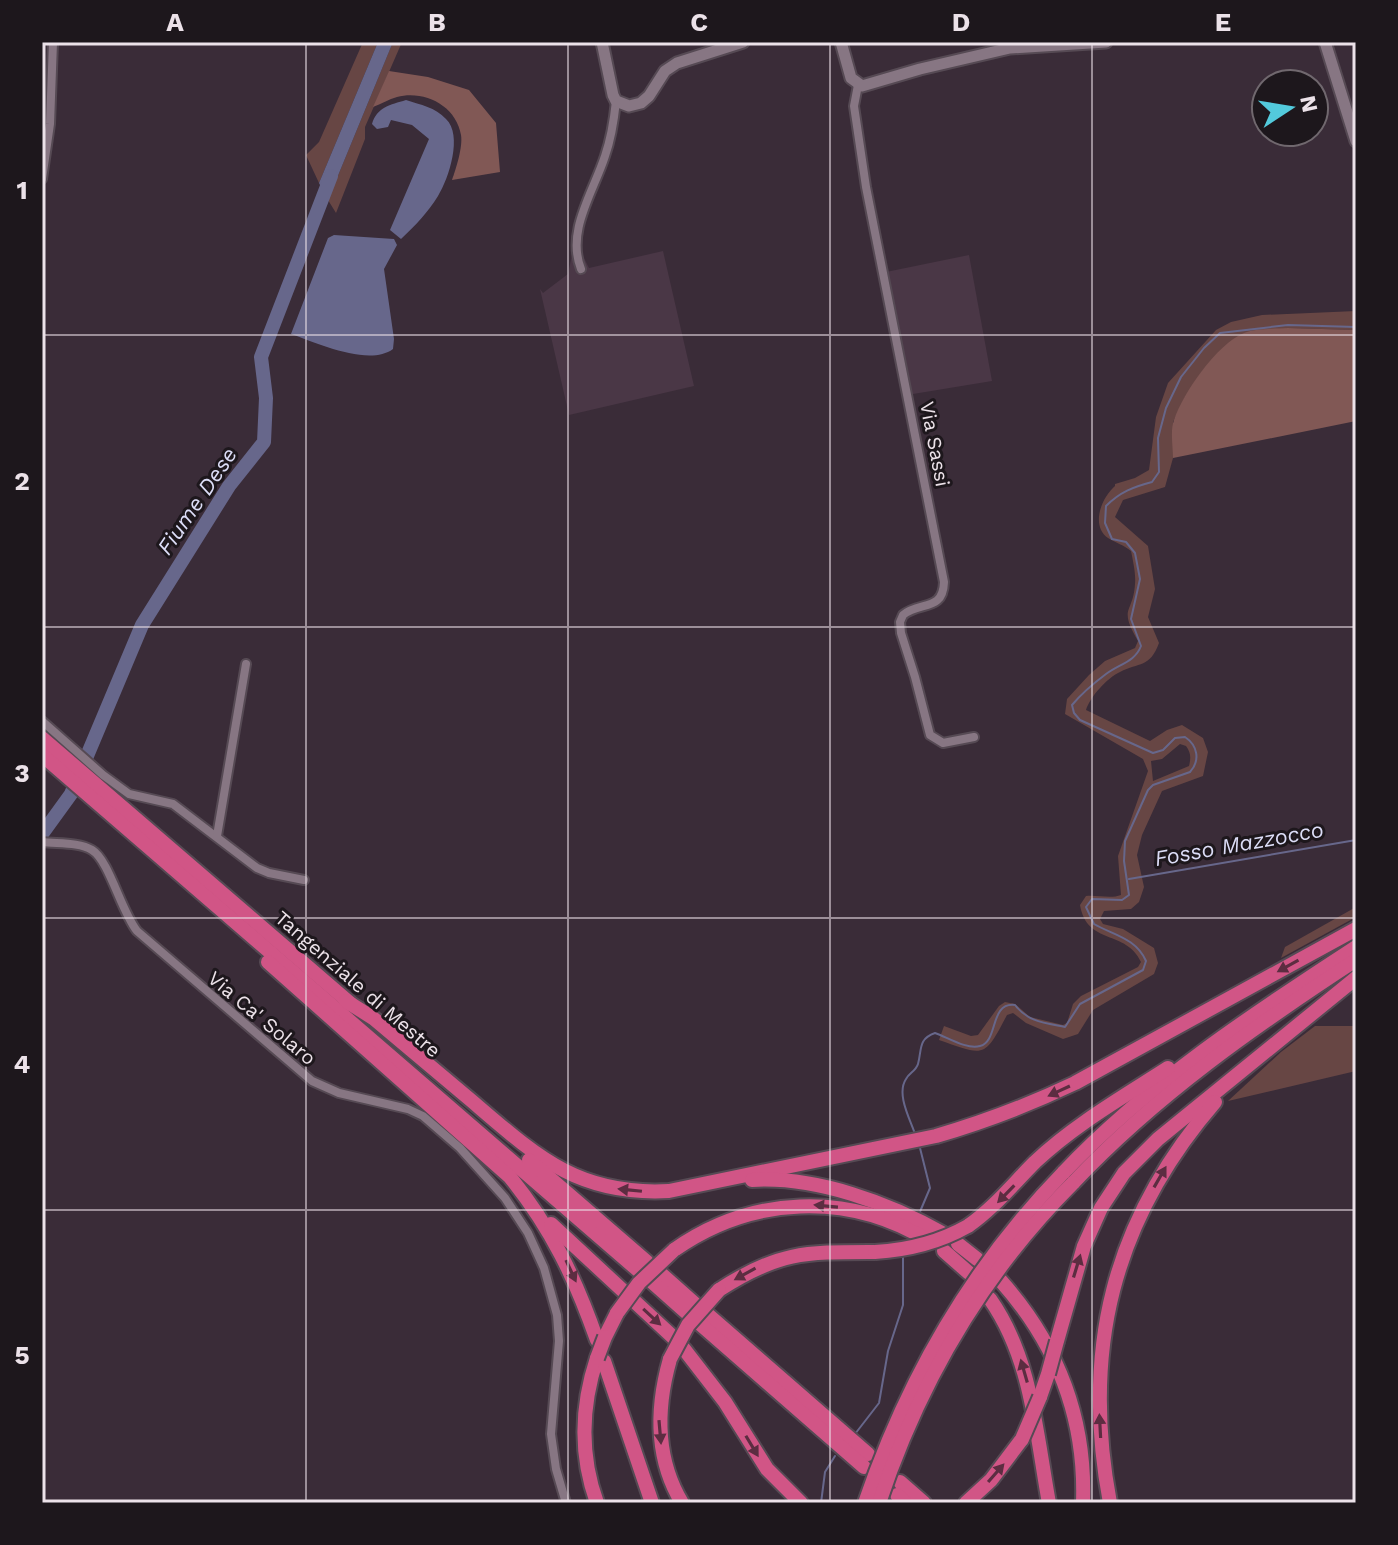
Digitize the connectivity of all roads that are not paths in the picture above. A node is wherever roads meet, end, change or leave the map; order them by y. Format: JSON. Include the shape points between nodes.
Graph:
{"nodes":[{"id":1,"x":53,"y":42,"type":"edge"},
{"id":2,"x":602,"y":42,"type":"edge"},
{"id":3,"x":743,"y":42,"type":"edge"},
{"id":4,"x":841,"y":42,"type":"edge"},
{"id":5,"x":1106,"y":42,"type":"edge"},
{"id":6,"x":1325,"y":42,"type":"edge"},
{"id":7,"x":858,"y":85,"type":"junction"},
{"id":8,"x":615,"y":98,"type":"junction"},
{"id":9,"x":1356,"y":141,"type":"edge"},
{"id":10,"x":42,"y":179,"type":"edge"},
{"id":11,"x":581,"y":269,"type":"dead end"},
{"id":12,"x":246,"y":664,"type":"dead end"},
{"id":13,"x":42,"y":721,"type":"edge"},
{"id":14,"x":974,"y":737,"type":"dead end"},
{"id":15,"x":42,"y":738,"type":"edge"},
{"id":16,"x":42,"y":755,"type":"edge"},
{"id":17,"x":61,"y":755,"type":"junction"},
{"id":18,"x":96,"y":785,"type":"junction"},
{"id":19,"x":136,"y":835,"type":"junction"},
{"id":20,"x":217,"y":836,"type":"junction"},
{"id":21,"x":42,"y":842,"type":"edge"},
{"id":22,"x":304,"y":880,"type":"dead end"},
{"id":23,"x":1356,"y":929,"type":"edge"},
{"id":24,"x":1356,"y":947,"type":"edge"},
{"id":25,"x":1356,"y":960,"type":"edge"},
{"id":26,"x":1340,"y":964,"type":"junction"},
{"id":27,"x":1356,"y":978,"type":"edge"},
{"id":28,"x":346,"y":1001,"type":"junction"},
{"id":29,"x":1227,"y":1034,"type":"junction"},
{"id":30,"x":1244,"y":1068,"type":"junction"},
{"id":31,"x":1068,"y":1178,"type":"junction"},
{"id":32,"x":708,"y":1184,"type":"junction"},
{"id":33,"x":534,"y":1207,"type":"junction"},
{"id":34,"x":904,"y":1220,"type":"junction"},
{"id":35,"x":944,"y":1234,"type":"dead end"},
{"id":36,"x":958,"y":1244,"type":"dead end"},
{"id":37,"x":944,"y":1251,"type":"dead end"},
{"id":38,"x":977,"y":1259,"type":"dead end"},
{"id":39,"x":969,"y":1273,"type":"dead end"},
{"id":40,"x":655,"y":1277,"type":"dead end"},
{"id":41,"x":1001,"y":1281,"type":"dead end"},
{"id":42,"x":990,"y":1299,"type":"dead end"},
{"id":43,"x":601,"y":1339,"type":"junction"},
{"id":44,"x":600,"y":1360,"type":"junction"},
{"id":45,"x":866,"y":1461,"type":"dead end"},
{"id":46,"x":901,"y":1493,"type":"edge"},
{"id":47,"x":566,"y":1503,"type":"edge"},
{"id":48,"x":597,"y":1503,"type":"edge"},
{"id":49,"x":652,"y":1503,"type":"edge"},
{"id":50,"x":682,"y":1503,"type":"edge"},
{"id":51,"x":801,"y":1503,"type":"edge"},
{"id":52,"x":865,"y":1503,"type":"edge"},
{"id":53,"x":879,"y":1503,"type":"edge"},
{"id":54,"x":924,"y":1503,"type":"edge"},
{"id":55,"x":966,"y":1503,"type":"edge"},
{"id":56,"x":1049,"y":1503,"type":"edge"},
{"id":57,"x":1083,"y":1503,"type":"edge"},
{"id":58,"x":1110,"y":1503,"type":"edge"}],
"edges":[{"from":1,"to":10,"type":"street"},
{"from":2,"to":8,"type":"street"},
{"from":3,"to":8,"type":"street","via":[[669,68],[641,103],[629,106]]},
{"from":4,"to":7,"type":"street","name":"Via Sassi"},
{"from":5,"to":7,"type":"street","via":[[1010,48]]},
{"from":6,"to":9,"type":"street"},
{"from":7,"to":14,"type":"street","name":"Via Sassi","via":[[854,106],[866,187],[944,582],[939,600],[903,615],[901,633],[930,735],[943,743]]},
{"from":8,"to":11,"type":"street","via":[[607,151],[576,236]]},
{"from":12,"to":20,"type":"street"},
{"from":13,"to":17,"type":"street"},
{"from":15,"to":17,"type":"highway","name":"Tangenziale di Mestre"},
{"from":16,"to":17,"type":"highway","name":"Tangenziale di Mestre"},
{"from":17,"to":18,"type":"highway","name":"Tangenziale di Mestre"},
{"from":18,"to":19,"type":"highway","name":"Tangenziale di Mestre"},
{"from":18,"to":20,"type":"street","via":[[173,804]]},
{"from":18,"to":28,"type":"highway","name":"Tangenziale di Mestre"},
{"from":19,"to":28,"type":"highway","name":"Tangenziale di Mestre","via":[[643,1266]]},
{"from":19,"to":33,"type":"highway","via":[[141,848],[481,1149]]},
{"from":20,"to":22,"type":"street","via":[[257,868]]},
{"from":21,"to":47,"type":"street","name":"Via Ca' Solaro","via":[[82,846],[99,855],[137,931],[304,1075],[339,1093],[423,1116],[505,1198],[540,1259],[557,1315],[551,1434]]},
{"from":23,"to":32,"type":"highway","one_way":true,"via":[[1019,1109],[936,1136]]},
{"from":24,"to":26,"type":"highway"},
{"from":25,"to":26,"type":"highway"},
{"from":26,"to":29,"type":"highway"},
{"from":26,"to":31,"type":"highway","via":[[1169,1093]]},
{"from":27,"to":30,"type":"highway"},
{"from":32,"to":28,"type":"highway","one_way":true,"via":[[636,1191],[563,1171],[536,1156]]},
{"from":29,"to":31,"type":"highway","via":[[1147,1096]]},
{"from":29,"to":50,"type":"highway","one_way":true,"bridge":true,"via":[[1070,1133],[968,1226],[901,1251],[807,1252],[747,1272],[719,1290],[688,1325],[670,1359],[659,1411],[665,1465]]},
{"from":55,"to":30,"type":"highway","one_way":true,"bridge":true,"via":[[1022,1439],[1048,1374],[1084,1246],[1112,1190],[1158,1139]]},
{"from":58,"to":30,"type":"highway","one_way":true,"via":[[1099,1383],[1126,1243],[1170,1158]]},
{"from":31,"to":52,"type":"highway","bridge":true,"via":[[996,1252],[937,1340],[891,1432]]},
{"from":31,"to":53,"type":"highway","bridge":true,"via":[[963,1322],[915,1411]]},
{"from":32,"to":34,"type":"highway","via":[[781,1180],[857,1196]]},
{"from":33,"to":43,"type":"highway","one_way":true},
{"from":33,"to":51,"type":"highway","one_way":true,"via":[[679,1343],[767,1469]]},
{"from":34,"to":35,"type":"highway","via":[[925,1233]]},
{"from":34,"to":43,"type":"highway","one_way":true,"bridge":true,"via":[[838,1207],[785,1206],[733,1218],[674,1250],[639,1283]]},
{"from":36,"to":38,"type":"highway"},
{"from":37,"to":39,"type":"highway"},
{"from":40,"to":45,"type":"highway"},
{"from":41,"to":57,"type":"highway","via":[[1039,1331],[1067,1387],[1081,1446]]},
{"from":56,"to":42,"type":"highway","one_way":true,"via":[[1023,1365]]},
{"from":43,"to":44,"type":"highway","bridge":true},
{"from":44,"to":48,"type":"highway","via":[[589,1386],[584,1435]]},
{"from":44,"to":49,"type":"highway"},
{"from":46,"to":54,"type":"highway"}]}
